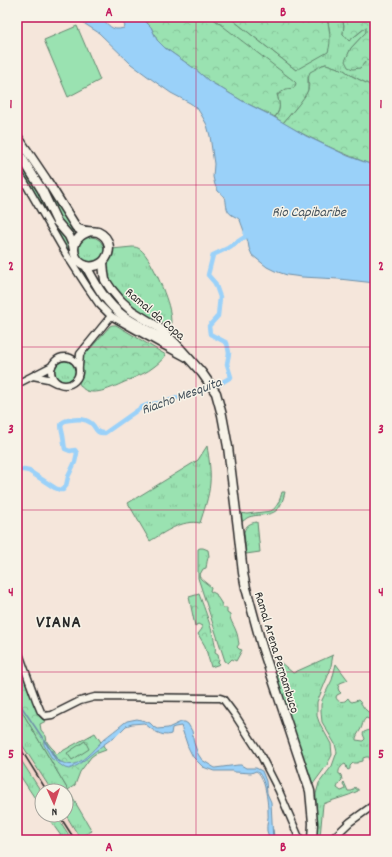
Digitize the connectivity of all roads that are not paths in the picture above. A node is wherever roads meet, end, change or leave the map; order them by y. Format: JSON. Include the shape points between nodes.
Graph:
{"nodes":[{"id":1,"x":17,"y":136,"type":"edge"},
{"id":2,"x":17,"y":150,"type":"edge"},
{"id":3,"x":17,"y":171,"type":"edge"},
{"id":4,"x":88,"y":232,"type":"junction"},
{"id":5,"x":74,"y":250,"type":"junction"},
{"id":6,"x":75,"y":262,"type":"junction"},
{"id":7,"x":103,"y":262,"type":"junction"},
{"id":8,"x":86,"y":266,"type":"junction"},
{"id":9,"x":111,"y":316,"type":"junction"},
{"id":10,"x":160,"y":341,"type":"junction"},
{"id":11,"x":80,"y":354,"type":"junction"},
{"id":12,"x":68,"y":357,"type":"junction"},
{"id":13,"x":190,"y":360,"type":"junction"},
{"id":14,"x":52,"y":366,"type":"junction"},
{"id":15,"x":79,"y":366,"type":"junction"},
{"id":16,"x":33,"y":376,"type":"junction"},
{"id":17,"x":57,"y":383,"type":"junction"},
{"id":18,"x":17,"y":384,"type":"edge"},
{"id":19,"x":17,"y":648,"type":"edge"},
{"id":20,"x":375,"y":804,"type":"edge"},
{"id":21,"x":300,"y":840,"type":"edge"},
{"id":22,"x":312,"y":840,"type":"edge"},
{"id":23,"x":331,"y":840,"type":"edge"}],
"edges":[{"from":1,"to":4,"type":"main road","name":"Ramal da Copa","via":[[74,225],[78,230]]},
{"from":2,"to":5,"type":"main road","via":[[42,190],[57,222],[69,236]]},
{"from":3,"to":6,"type":"street"},
{"from":4,"to":5,"type":"main road","via":[[79,236]]},
{"from":4,"to":7,"type":"main road","name":"Ramal da Copa","via":[[93,231],[106,239],[109,254]]},
{"from":5,"to":6,"type":"main road"},
{"from":6,"to":8,"type":"main road"},
{"from":6,"to":9,"type":"street","via":[[88,288]]},
{"from":7,"to":8,"type":"main road","via":[[95,266]]},
{"from":7,"to":13,"type":"main road","name":"Ramal da Copa","via":[[105,280],[121,301],[158,327]]},
{"from":8,"to":10,"type":"main road","name":"Ramal da Copa","via":[[100,292],[114,309]]},
{"from":9,"to":10,"type":"street"},
{"from":9,"to":11,"type":"street"},
{"from":10,"to":13,"type":"main road","name":"Ramal da Copa"},
{"from":11,"to":12,"type":"street"},
{"from":11,"to":15,"type":"street"},
{"from":12,"to":14,"type":"street","via":[[58,358]]},
{"from":12,"to":15,"type":"street"},
{"from":13,"to":22,"type":"main road","name":"Ramal Arena Pernambuco","via":[[209,382],[220,405],[228,447],[246,588],[262,647],[310,791]]},
{"from":14,"to":16,"type":"street"},
{"from":14,"to":17,"type":"street","via":[[51,375]]},
{"from":15,"to":17,"type":"street","via":[[79,375],[74,382],[66,386]]},
{"from":16,"to":17,"type":"street"},
{"from":16,"to":18,"type":"street"},
{"from":19,"to":21,"type":"street","via":[[44,716],[95,697],[223,700],[259,752]]},
{"from":20,"to":23,"type":"street"}]}
